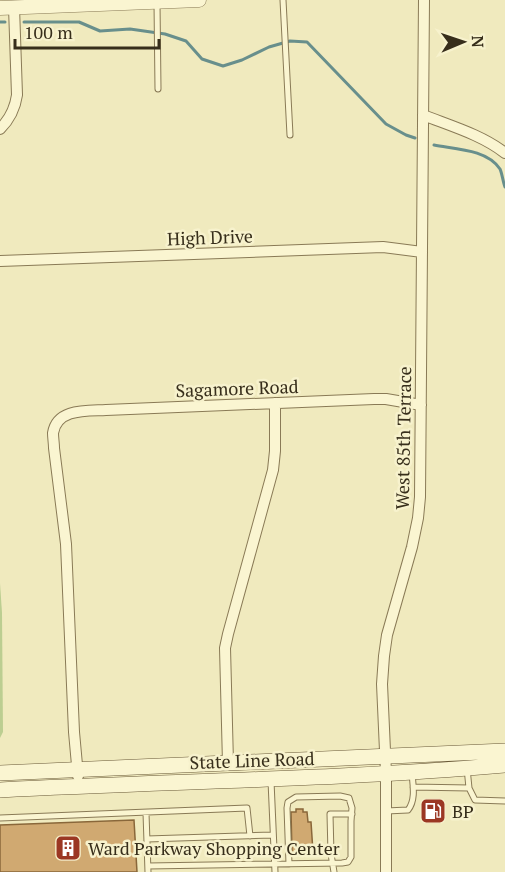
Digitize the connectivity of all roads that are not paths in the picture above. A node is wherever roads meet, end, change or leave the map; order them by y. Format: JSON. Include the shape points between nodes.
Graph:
{"nodes":[{"id":1,"x":199,"y":0,"type":"edge"},
{"id":2,"x":283,"y":0,"type":"edge"},
{"id":3,"x":424,"y":0,"type":"edge"},
{"id":4,"x":122,"y":1,"type":"edge"},
{"id":5,"x":158,"y":2,"type":"junction"},
{"id":6,"x":7,"y":7,"type":"edge"},
{"id":7,"x":158,"y":89,"type":"dead end"},
{"id":8,"x":423,"y":115,"type":"junction"},
{"id":9,"x":0,"y":129,"type":"edge"},
{"id":10,"x":290,"y":135,"type":"dead end"},
{"id":11,"x":505,"y":153,"type":"edge"},
{"id":12,"x":422,"y":252,"type":"junction"},
{"id":13,"x":0,"y":261,"type":"edge"},
{"id":14,"x":275,"y":403,"type":"junction"},
{"id":15,"x":421,"y":405,"type":"junction"},
{"id":16,"x":505,"y":751,"type":"edge"},
{"id":17,"x":385,"y":757,"type":"junction"},
{"id":18,"x":228,"y":763,"type":"junction"},
{"id":19,"x":505,"y":765,"type":"edge"},
{"id":20,"x":467,"y":768,"type":"junction"},
{"id":21,"x":77,"y":769,"type":"junction"},
{"id":22,"x":0,"y":773,"type":"edge"},
{"id":23,"x":386,"y":773,"type":"junction"},
{"id":24,"x":271,"y":779,"type":"junction"},
{"id":25,"x":412,"y":779,"type":"junction"},
{"id":26,"x":79,"y":786,"type":"junction"},
{"id":27,"x":469,"y":788,"type":"junction"},
{"id":28,"x":0,"y":790,"type":"edge"},
{"id":29,"x":505,"y":801,"type":"edge"},
{"id":30,"x":386,"y":811,"type":"junction"},
{"id":31,"x":146,"y":813,"type":"junction"},
{"id":32,"x":352,"y":814,"type":"junction"},
{"id":33,"x":0,"y":818,"type":"edge"},
{"id":34,"x":273,"y":835,"type":"junction"},
{"id":35,"x":250,"y":836,"type":"junction"},
{"id":36,"x":147,"y":839,"type":"junction"},
{"id":37,"x":333,"y":863,"type":"junction"},
{"id":38,"x":274,"y":864,"type":"junction"},
{"id":39,"x":289,"y":864,"type":"junction"},
{"id":40,"x":148,"y":869,"type":"edge"},
{"id":41,"x":275,"y":872,"type":"edge"},
{"id":42,"x":334,"y":872,"type":"edge"},
{"id":43,"x":386,"y":872,"type":"edge"}],
"edges":[{"from":1,"to":5,"type":"street"},
{"from":2,"to":10,"type":"lane"},
{"from":3,"to":8,"type":"street","name":"West 85th Terrace"},
{"from":4,"to":5,"type":"street"},
{"from":4,"to":6,"type":"street"},
{"from":5,"to":7,"type":"lane"},
{"from":6,"to":9,"type":"street","via":[[17,95],[15,107]]},
{"from":8,"to":11,"type":"street","via":[[476,136]]},
{"from":8,"to":12,"type":"street","name":"West 85th Terrace"},
{"from":12,"to":13,"type":"street","name":"High Drive","via":[[383,247]]},
{"from":12,"to":15,"type":"street","name":"West 85th Terrace"},
{"from":14,"to":15,"type":"street","name":"Sagamore Road","via":[[386,399]]},
{"from":14,"to":18,"type":"street","via":[[273,470],[225,648]]},
{"from":14,"to":21,"type":"street","name":"Sagamore Road","via":[[78,411],[57,422],[53,433],[66,544]]},
{"from":15,"to":17,"type":"street","name":"West 85th Terrace","via":[[418,518],[384,656]]},
{"from":16,"to":17,"type":"main road","name":"State Line Road"},
{"from":17,"to":18,"type":"main road","name":"State Line Road"},
{"from":17,"to":23,"type":"street","name":"West 85th Terrace"},
{"from":18,"to":21,"type":"main road","name":"State Line Road"},
{"from":19,"to":20,"type":"main road","name":"State Line Road"},
{"from":20,"to":25,"type":"main road","name":"State Line Road"},
{"from":20,"to":27,"type":"lane"},
{"from":21,"to":22,"type":"main road","name":"State Line Road"},
{"from":21,"to":26,"type":"street"},
{"from":23,"to":24,"type":"main road","name":"State Line Road"},
{"from":23,"to":25,"type":"main road","name":"State Line Road"},
{"from":23,"to":30,"type":"street","name":"West 85th Terrace"},
{"from":24,"to":26,"type":"main road","name":"State Line Road"},
{"from":24,"to":34,"type":"lane"},
{"from":25,"to":27,"type":"lane"},
{"from":25,"to":30,"type":"lane","via":[[411,807]]},
{"from":26,"to":28,"type":"main road","name":"State Line Road"},
{"from":27,"to":29,"type":"lane","via":[[476,800]]},
{"from":30,"to":43,"type":"street","name":"West 85th Terrace"},
{"from":31,"to":33,"type":"lane"},
{"from":31,"to":35,"type":"lane","via":[[247,808]]},
{"from":31,"to":36,"type":"lane"},
{"from":32,"to":37,"type":"lane","via":[[351,857]]},
{"from":32,"to":37,"type":"lane","via":[[330,814]]},
{"from":32,"to":39,"type":"lane","via":[[351,803],[345,796],[296,797],[288,802]]},
{"from":34,"to":35,"type":"lane"},
{"from":34,"to":38,"type":"lane"},
{"from":35,"to":36,"type":"lane"},
{"from":36,"to":40,"type":"lane"},
{"from":37,"to":39,"type":"lane"},
{"from":37,"to":42,"type":"lane"},
{"from":38,"to":39,"type":"lane"},
{"from":38,"to":40,"type":"lane"},
{"from":38,"to":41,"type":"lane"}]}
